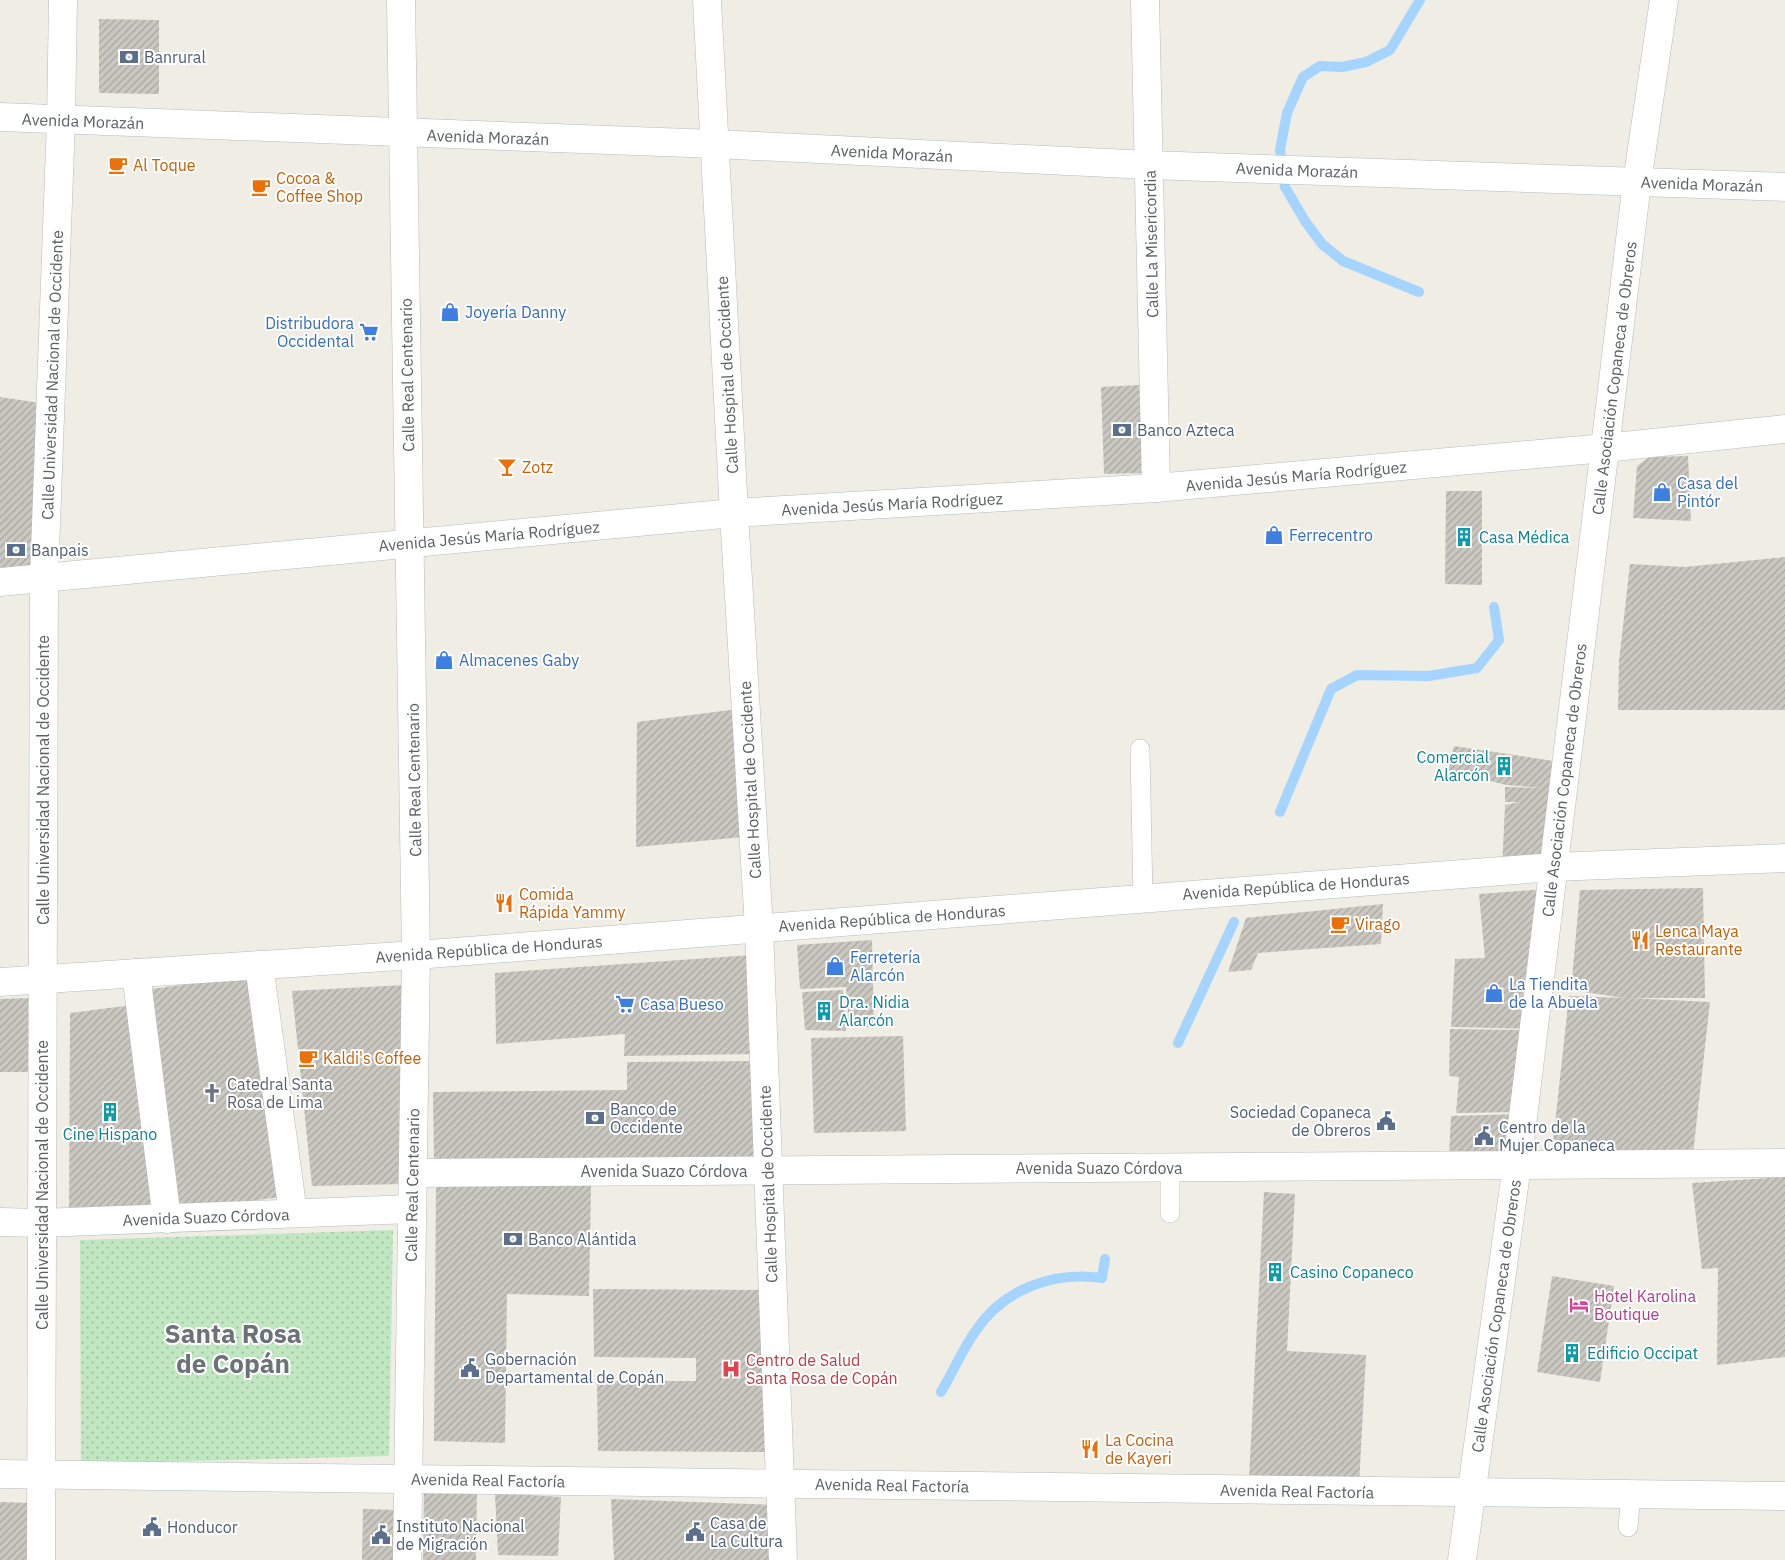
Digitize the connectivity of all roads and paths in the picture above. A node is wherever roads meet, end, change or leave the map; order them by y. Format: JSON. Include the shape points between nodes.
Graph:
{"nodes":[{"id":1,"x":63,"y":0,"type":"edge"},
{"id":2,"x":401,"y":0,"type":"edge"},
{"id":3,"x":707,"y":0,"type":"edge"},
{"id":4,"x":1145,"y":0,"type":"edge"},
{"id":5,"x":1664,"y":0,"type":"edge"},
{"id":6,"x":0,"y":118,"type":"edge"},
{"id":7,"x":61,"y":121,"type":"junction"},
{"id":8,"x":402,"y":134,"type":"junction"},
{"id":9,"x":715,"y":144,"type":"junction"},
{"id":10,"x":1149,"y":164,"type":"junction"},
{"id":11,"x":1637,"y":182,"type":"junction"},
{"id":12,"x":1785,"y":187,"type":"edge"},
{"id":13,"x":1785,"y":429,"type":"edge"},
{"id":14,"x":1605,"y":448,"type":"junction"},
{"id":15,"x":1156,"y":488,"type":"junction"},
{"id":16,"x":734,"y":513,"type":"junction"},
{"id":17,"x":411,"y":543,"type":"junction"},
{"id":18,"x":44,"y":578,"type":"junction"},
{"id":19,"x":0,"y":582,"type":"edge"},
{"id":20,"x":1140,"y":749,"type":"dead end"},
{"id":21,"x":1785,"y":858,"type":"edge"},
{"id":22,"x":1553,"y":867,"type":"junction"},
{"id":23,"x":1143,"y":898,"type":"junction"},
{"id":24,"x":759,"y":928,"type":"junction"},
{"id":25,"x":416,"y":955,"type":"junction"},
{"id":26,"x":259,"y":965,"type":"junction"},
{"id":27,"x":136,"y":973,"type":"junction"},
{"id":28,"x":42,"y":979,"type":"junction"},
{"id":29,"x":0,"y":982,"type":"edge"},
{"id":30,"x":1785,"y":1163,"type":"edge"},
{"id":31,"x":1517,"y":1165,"type":"junction"},
{"id":32,"x":1170,"y":1167,"type":"junction"},
{"id":33,"x":767,"y":1170,"type":"junction"},
{"id":34,"x":414,"y":1173,"type":"junction"},
{"id":35,"x":411,"y":1209,"type":"junction"},
{"id":36,"x":293,"y":1213,"type":"junction"},
{"id":37,"x":1170,"y":1213,"type":"dead end"},
{"id":38,"x":167,"y":1218,"type":"junction"},
{"id":39,"x":0,"y":1222,"type":"edge"},
{"id":40,"x":41,"y":1223,"type":"junction"},
{"id":41,"x":0,"y":1474,"type":"edge"},
{"id":42,"x":42,"y":1474,"type":"junction"},
{"id":43,"x":408,"y":1479,"type":"junction"},
{"id":44,"x":781,"y":1484,"type":"junction"},
{"id":45,"x":1472,"y":1493,"type":"junction"},
{"id":46,"x":1631,"y":1494,"type":"junction"},
{"id":47,"x":1785,"y":1496,"type":"edge"},
{"id":48,"x":1628,"y":1527,"type":"dead end"},
{"id":49,"x":41,"y":1560,"type":"edge"},
{"id":50,"x":408,"y":1560,"type":"edge"},
{"id":51,"x":784,"y":1560,"type":"edge"},
{"id":52,"x":1462,"y":1560,"type":"edge"}],
"edges":[{"from":1,"to":7,"type":"street","name":"Calle Universidad Nacional de Occidente"},
{"from":2,"to":8,"type":"street","name":"Calle Real Centenario"},
{"from":3,"to":9,"type":"street","name":"Calle Hospital de Occidente"},
{"from":4,"to":10,"type":"street","name":"Calle La Misericordia"},
{"from":5,"to":11,"type":"street","name":"Calle Asociación Copaneca de Obreros"},
{"from":6,"to":7,"type":"street","name":"Avenida Morazán"},
{"from":7,"to":8,"type":"street","name":"Avenida Morazán"},
{"from":7,"to":18,"type":"street","name":"Calle Universidad Nacional de Occidente"},
{"from":8,"to":9,"type":"street","name":"Avenida Morazán"},
{"from":8,"to":17,"type":"street","name":"Calle Real Centenario"},
{"from":9,"to":10,"type":"street","name":"Avenida Morazán"},
{"from":9,"to":16,"type":"street","name":"Calle Hospital de Occidente"},
{"from":10,"to":11,"type":"street","name":"Avenida Morazán"},
{"from":10,"to":15,"type":"street","name":"Calle La Misericordia"},
{"from":11,"to":12,"type":"street","name":"Avenida Morazán"},
{"from":11,"to":14,"type":"street","name":"Calle Asociación Copaneca de Obreros"},
{"from":13,"to":14,"type":"street","name":"Avenida Jesús María Rodríguez"},
{"from":14,"to":15,"type":"street","name":"Avenida Jesús María Rodríguez"},
{"from":14,"to":22,"type":"street","name":"Calle Asociación Copaneca de Obreros"},
{"from":15,"to":16,"type":"street","name":"Avenida Jesús María Rodríguez"},
{"from":16,"to":17,"type":"street","name":"Avenida Jesús María Rodríguez"},
{"from":16,"to":24,"type":"street","name":"Calle Hospital de Occidente"},
{"from":17,"to":18,"type":"street","name":"Avenida Jesús María Rodríguez"},
{"from":17,"to":25,"type":"street","name":"Calle Real Centenario"},
{"from":18,"to":19,"type":"street","name":"Avenida Jesús María Rodríguez"},
{"from":18,"to":28,"type":"street","name":"Calle Universidad Nacional de Occidente"},
{"from":20,"to":23,"type":"lane"},
{"from":21,"to":22,"type":"street","name":"Avenida República de Honduras"},
{"from":22,"to":23,"type":"street","name":"Avenida República de Honduras"},
{"from":22,"to":31,"type":"street","name":"Calle Asociación Copaneca de Obreros"},
{"from":23,"to":24,"type":"street","name":"Avenida República de Honduras"},
{"from":24,"to":25,"type":"street","name":"Avenida República de Honduras"},
{"from":24,"to":33,"type":"street","name":"Calle Hospital de Occidente"},
{"from":25,"to":26,"type":"street","name":"Avenida República de Honduras"},
{"from":25,"to":34,"type":"street","name":"Calle Real Centenario"},
{"from":26,"to":27,"type":"street","name":"Avenida República de Honduras"},
{"from":26,"to":36,"type":"street"},
{"from":27,"to":28,"type":"street","name":"Avenida República de Honduras"},
{"from":27,"to":38,"type":"street"},
{"from":28,"to":29,"type":"street","name":"Avenida República de Honduras"},
{"from":28,"to":40,"type":"street","name":"Calle Universidad Nacional de Occidente"},
{"from":30,"to":31,"type":"street","name":"Avenida Suazo Córdova"},
{"from":31,"to":32,"type":"street","name":"Avenida Suazo Córdova"},
{"from":31,"to":45,"type":"street","name":"Calle Asociación Copaneca de Obreros"},
{"from":32,"to":33,"type":"street","name":"Avenida Suazo Córdova"},
{"from":32,"to":37,"type":"lane"},
{"from":33,"to":34,"type":"street","name":"Avenida Suazo Córdova"},
{"from":33,"to":44,"type":"street","name":"Calle Hospital de Occidente"},
{"from":34,"to":35,"type":"street","name":"Calle Real Centenario"},
{"from":35,"to":36,"type":"street","name":"Avenida Suazo Córdova"},
{"from":35,"to":43,"type":"street","name":"Calle Real Centenario"},
{"from":36,"to":38,"type":"street","name":"Avenida Suazo Córdova"},
{"from":38,"to":40,"type":"street","name":"Avenida Suazo Córdova"},
{"from":39,"to":40,"type":"street","name":"Avenida Suazo Córdova"},
{"from":40,"to":42,"type":"street","name":"Calle Universidad Nacional de Occidente"},
{"from":41,"to":42,"type":"street","name":"Avenida Real Factoría"},
{"from":42,"to":43,"type":"street","name":"Avenida Real Factoría"},
{"from":42,"to":49,"type":"street","name":"Calle Universidad Nacional de Occidente"},
{"from":43,"to":44,"type":"street","name":"Avenida Real Factoría"},
{"from":43,"to":50,"type":"street","name":"Calle Real Centenario"},
{"from":44,"to":45,"type":"street","name":"Avenida Real Factoría"},
{"from":44,"to":51,"type":"street","name":"Calle Hospital de Occidente"},
{"from":45,"to":46,"type":"street","name":"Avenida Real Factoría"},
{"from":45,"to":52,"type":"street","name":"Calle Asociación Copaneca de Obreros"},
{"from":46,"to":47,"type":"street","name":"Avenida Real Factoría"},
{"from":46,"to":48,"type":"lane"}]}
